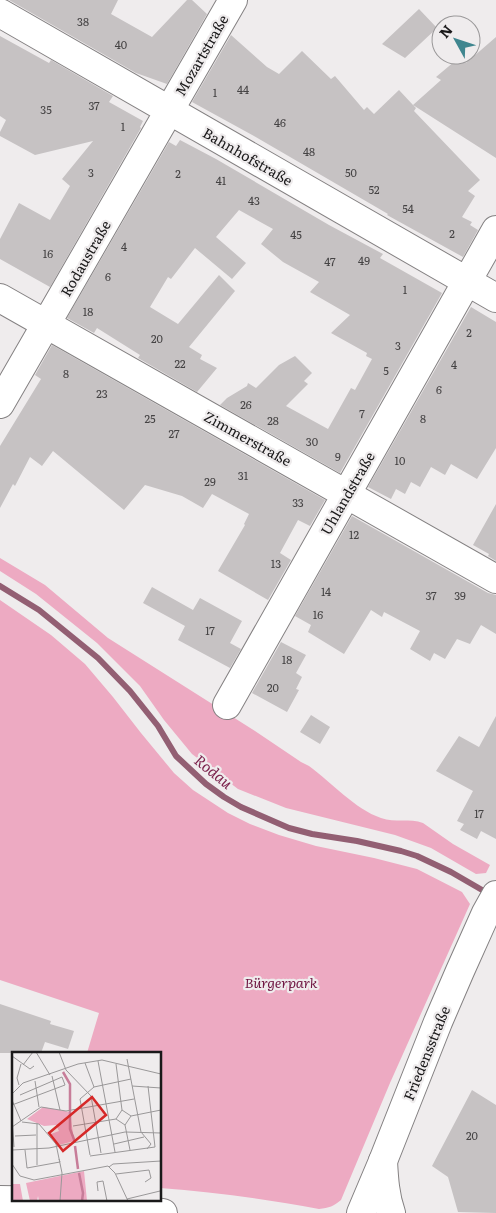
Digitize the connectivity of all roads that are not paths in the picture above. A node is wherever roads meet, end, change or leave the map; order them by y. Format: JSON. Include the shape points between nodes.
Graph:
{"nodes":[{"id":1,"x":233,"y":0,"type":"edge"},
{"id":2,"x":0,"y":13,"type":"edge"},
{"id":3,"x":169,"y":111,"type":"junction"},
{"id":4,"x":496,"y":230,"type":"edge"},
{"id":5,"x":467,"y":281,"type":"junction"},
{"id":6,"x":0,"y":298,"type":"edge"},
{"id":7,"x":496,"y":298,"type":"edge"},
{"id":8,"x":47,"y":324,"type":"junction"},
{"id":9,"x":0,"y":404,"type":"edge"},
{"id":10,"x":347,"y":494,"type":"junction"},
{"id":11,"x":496,"y":579,"type":"edge"},
{"id":12,"x":227,"y":705,"type":"dead end"},
{"id":13,"x":491,"y":904,"type":"edge"},
{"id":14,"x":383,"y":1161,"type":"junction"},
{"id":15,"x":0,"y":1200,"type":"edge"},
{"id":16,"x":155,"y":1212,"type":"edge"},
{"id":17,"x":361,"y":1213,"type":"edge"},
{"id":18,"x":391,"y":1213,"type":"edge"}],
"edges":[{"from":1,"to":3,"type":"street","name":"Mozartstraße"},
{"from":2,"to":3,"type":"street","name":"Bahnhofstraße"},
{"from":3,"to":5,"type":"street","name":"Bahnhofstraße"},
{"from":3,"to":8,"type":"street","name":"Rodaustraße"},
{"from":4,"to":5,"type":"street","name":"Uhlandstraße"},
{"from":5,"to":7,"type":"street","name":"Bahnhofstraße"},
{"from":5,"to":10,"type":"street","name":"Uhlandstraße"},
{"from":6,"to":8,"type":"street","name":"Zimmerstraße"},
{"from":8,"to":9,"type":"street","name":"Rodaustraße"},
{"from":8,"to":10,"type":"street","name":"Zimmerstraße"},
{"from":10,"to":11,"type":"street","name":"Zimmerstraße"},
{"from":10,"to":12,"type":"street","name":"Uhlandstraße"},
{"from":13,"to":14,"type":"street","name":"Friedensstraße","via":[[438,1022]]},
{"from":14,"to":17,"type":"street","name":"Friedensstraße"},
{"from":14,"to":18,"type":"street"},
{"from":15,"to":16,"type":"street","via":[[66,1201]]}]}
